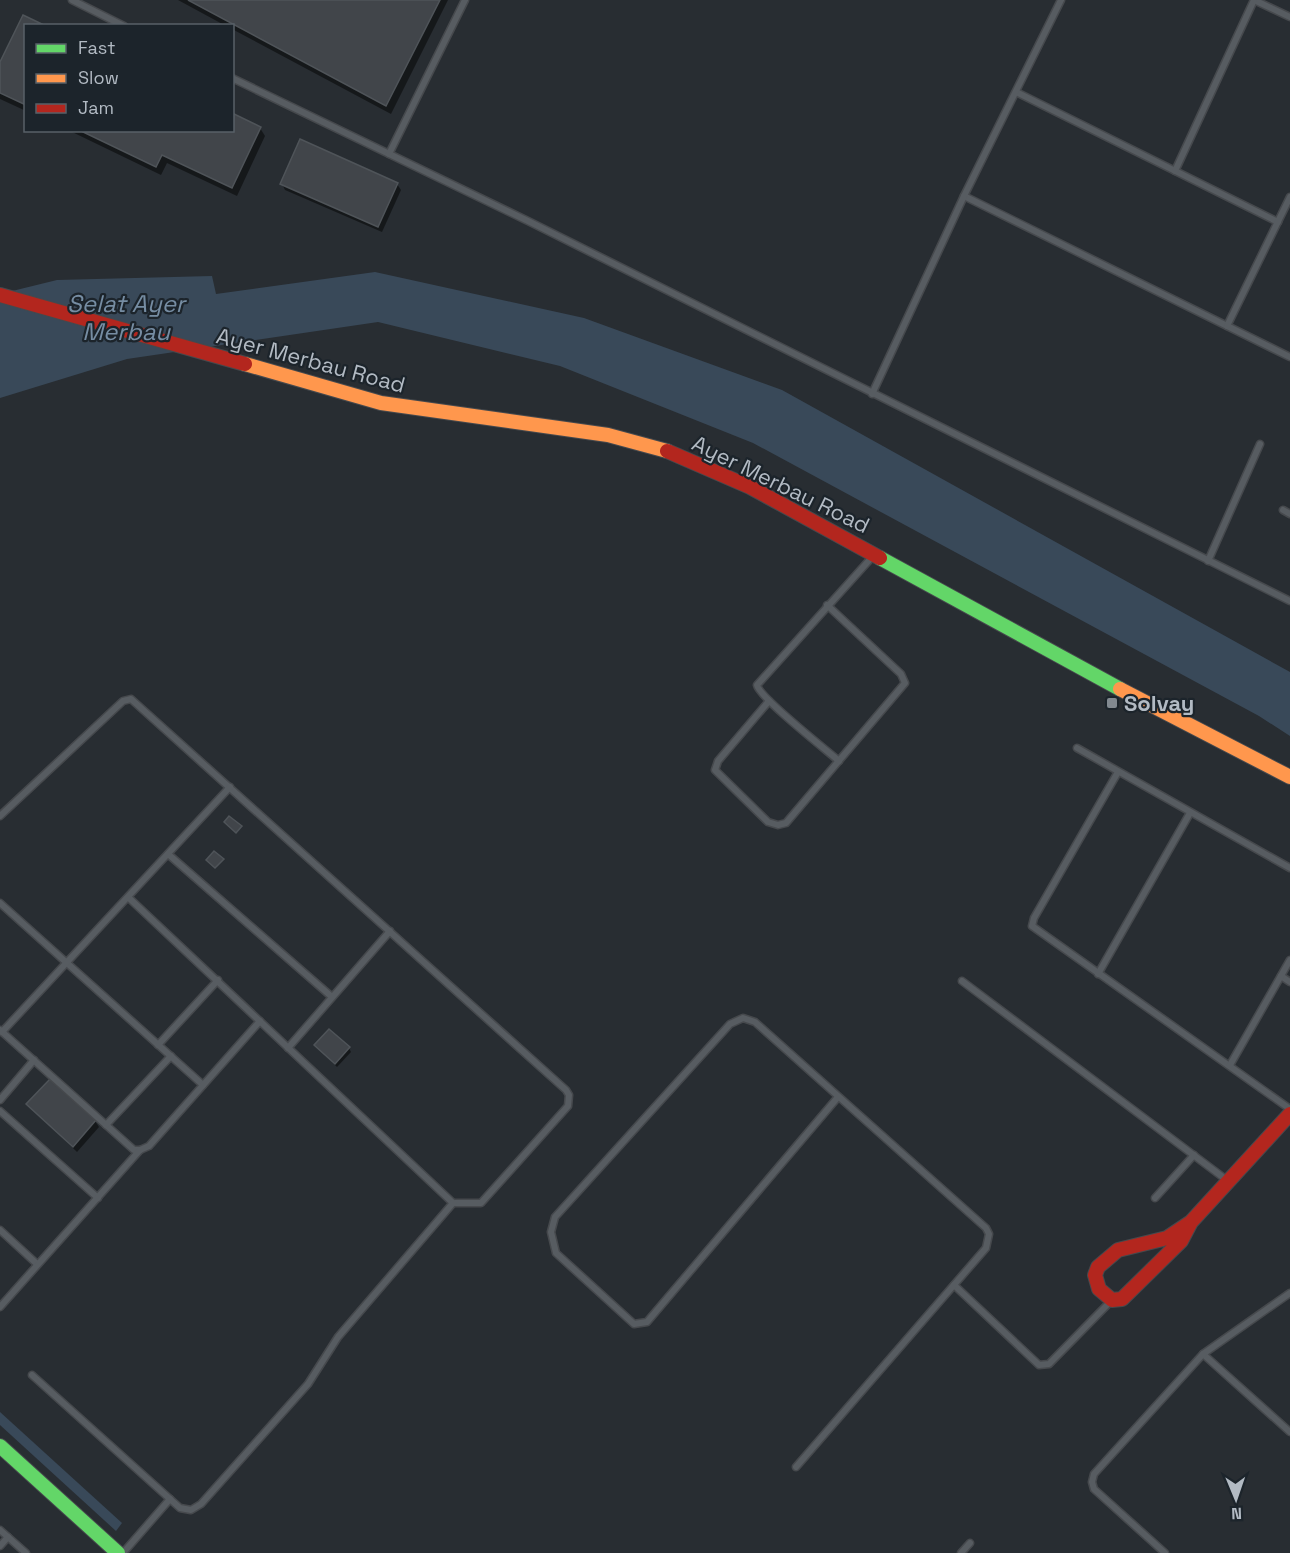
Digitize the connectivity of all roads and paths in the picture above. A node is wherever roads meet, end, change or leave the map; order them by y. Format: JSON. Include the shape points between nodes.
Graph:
{"nodes":[{"id":1,"x":72,"y":0,"type":"edge"},
{"id":2,"x":465,"y":0,"type":"edge"},
{"id":3,"x":1061,"y":0,"type":"edge"},
{"id":4,"x":1290,"y":17,"type":"edge"},
{"id":5,"x":120,"y":24,"type":"edge"},
{"id":6,"x":234,"y":79,"type":"edge"},
{"id":7,"x":1016,"y":92,"type":"junction"},
{"id":8,"x":389,"y":154,"type":"junction"},
{"id":9,"x":1175,"y":171,"type":"junction"},
{"id":10,"x":964,"y":196,"type":"junction"},
{"id":11,"x":1290,"y":197,"type":"edge"},
{"id":12,"x":1278,"y":222,"type":"junction"},
{"id":13,"x":0,"y":295,"type":"edge"},
{"id":14,"x":1227,"y":326,"type":"junction"},
{"id":15,"x":1290,"y":357,"type":"edge"},
{"id":16,"x":872,"y":394,"type":"junction"},
{"id":17,"x":1260,"y":444,"type":"dead end"},
{"id":18,"x":1283,"y":510,"type":"dead end"},
{"id":19,"x":1290,"y":514,"type":"edge"},
{"id":20,"x":874,"y":554,"type":"junction"},
{"id":21,"x":1208,"y":561,"type":"junction"},
{"id":22,"x":1290,"y":602,"type":"edge"},
{"id":23,"x":827,"y":605,"type":"junction"},
{"id":24,"x":769,"y":701,"type":"junction"},
{"id":25,"x":1077,"y":748,"type":"dead end"},
{"id":26,"x":839,"y":761,"type":"junction"},
{"id":27,"x":1118,"y":772,"type":"junction"},
{"id":28,"x":1290,"y":777,"type":"edge"},
{"id":29,"x":230,"y":787,"type":"junction"},
{"id":30,"x":1190,"y":813,"type":"junction"},
{"id":31,"x":0,"y":816,"type":"edge"},
{"id":32,"x":168,"y":854,"type":"junction"},
{"id":33,"x":1290,"y":868,"type":"edge"},
{"id":34,"x":129,"y":898,"type":"junction"},
{"id":35,"x":0,"y":903,"type":"edge"},
{"id":36,"x":390,"y":931,"type":"junction"},
{"id":37,"x":1290,"y":960,"type":"edge"},
{"id":38,"x":67,"y":963,"type":"junction"},
{"id":39,"x":1098,"y":974,"type":"junction"},
{"id":40,"x":1281,"y":976,"type":"junction"},
{"id":41,"x":219,"y":980,"type":"junction"},
{"id":42,"x":962,"y":981,"type":"dead end"},
{"id":43,"x":1290,"y":982,"type":"edge"},
{"id":44,"x":332,"y":997,"type":"junction"},
{"id":45,"x":260,"y":1021,"type":"junction"},
{"id":46,"x":1,"y":1031,"type":"edge"},
{"id":47,"x":158,"y":1045,"type":"junction"},
{"id":48,"x":288,"y":1048,"type":"junction"},
{"id":49,"x":171,"y":1056,"type":"junction"},
{"id":50,"x":34,"y":1060,"type":"junction"},
{"id":51,"x":1230,"y":1065,"type":"junction"},
{"id":52,"x":203,"y":1085,"type":"junction"},
{"id":53,"x":838,"y":1097,"type":"junction"},
{"id":54,"x":0,"y":1100,"type":"edge"},
{"id":55,"x":1290,"y":1109,"type":"edge"},
{"id":56,"x":0,"y":1111,"type":"edge"},
{"id":57,"x":1290,"y":1114,"type":"edge"},
{"id":58,"x":106,"y":1125,"type":"junction"},
{"id":59,"x":140,"y":1150,"type":"junction"},
{"id":60,"x":1194,"y":1155,"type":"junction"},
{"id":61,"x":1229,"y":1181,"type":"junction"},
{"id":62,"x":98,"y":1198,"type":"junction"},
{"id":63,"x":1155,"y":1198,"type":"dead end"},
{"id":64,"x":453,"y":1203,"type":"junction"},
{"id":65,"x":1191,"y":1222,"type":"junction"},
{"id":66,"x":0,"y":1230,"type":"edge"},
{"id":67,"x":37,"y":1264,"type":"junction"},
{"id":68,"x":954,"y":1285,"type":"junction"},
{"id":69,"x":1290,"y":1293,"type":"edge"},
{"id":70,"x":1112,"y":1300,"type":"junction"},
{"id":71,"x":0,"y":1306,"type":"edge"},
{"id":72,"x":1203,"y":1354,"type":"junction"},
{"id":73,"x":32,"y":1375,"type":"dead end"},
{"id":74,"x":1290,"y":1432,"type":"edge"},
{"id":75,"x":0,"y":1446,"type":"edge"},
{"id":76,"x":796,"y":1467,"type":"dead end"},
{"id":77,"x":170,"y":1499,"type":"junction"},
{"id":78,"x":0,"y":1530,"type":"edge"},
{"id":79,"x":8,"y":1537,"type":"junction"},
{"id":80,"x":970,"y":1543,"type":"dead end"},
{"id":81,"x":0,"y":1546,"type":"edge"},
{"id":82,"x":26,"y":1553,"type":"edge"},
{"id":83,"x":118,"y":1553,"type":"edge"},
{"id":84,"x":123,"y":1553,"type":"edge"},
{"id":85,"x":961,"y":1553,"type":"edge"},
{"id":86,"x":1165,"y":1553,"type":"edge"}],
"edges":[{"from":1,"to":5,"type":"lane"},
{"from":2,"to":8,"type":"lane"},
{"from":3,"to":7,"type":"lane"},
{"from":4,"to":9,"type":"lane","via":[[1254,0]]},
{"from":6,"to":8,"type":"lane"},
{"from":7,"to":9,"type":"lane"},
{"from":7,"to":10,"type":"lane"},
{"from":8,"to":16,"type":"lane"},
{"from":9,"to":12,"type":"lane"},
{"from":10,"to":14,"type":"lane"},
{"from":10,"to":16,"type":"lane"},
{"from":11,"to":12,"type":"lane"},
{"from":12,"to":14,"type":"lane"},
{"from":13,"to":20,"type":"street","name":"Ayer Merbau Road","via":[[391,405],[638,441],[750,487]]},
{"from":14,"to":15,"type":"lane"},
{"from":16,"to":21,"type":"lane"},
{"from":17,"to":21,"type":"lane"},
{"from":18,"to":19,"type":"lane"},
{"from":20,"to":23,"type":"lane"},
{"from":20,"to":28,"type":"street","name":"Ayer Merbau Road"},
{"from":21,"to":22,"type":"lane"},
{"from":23,"to":24,"type":"lane","via":[[758,681],[758,690]]},
{"from":23,"to":26,"type":"lane","via":[[901,674],[905,684]]},
{"from":24,"to":26,"type":"lane"},
{"from":24,"to":26,"type":"lane","via":[[718,761],[715,770],[768,822],[786,823]]},
{"from":25,"to":27,"type":"lane"},
{"from":27,"to":30,"type":"lane"},
{"from":27,"to":39,"type":"lane","via":[[1032,922],[1035,930]]},
{"from":29,"to":31,"type":"lane","via":[[128,698]]},
{"from":29,"to":32,"type":"lane"},
{"from":29,"to":36,"type":"lane"},
{"from":30,"to":33,"type":"lane"},
{"from":30,"to":39,"type":"lane"},
{"from":32,"to":34,"type":"lane"},
{"from":32,"to":44,"type":"lane"},
{"from":34,"to":38,"type":"lane"},
{"from":34,"to":41,"type":"lane"},
{"from":35,"to":38,"type":"lane"},
{"from":36,"to":44,"type":"lane"},
{"from":36,"to":64,"type":"lane","via":[[569,1095],[568,1106],[481,1203]]},
{"from":37,"to":40,"type":"lane"},
{"from":38,"to":46,"type":"lane"},
{"from":38,"to":47,"type":"lane"},
{"from":39,"to":51,"type":"lane"},
{"from":40,"to":43,"type":"lane"},
{"from":40,"to":51,"type":"lane"},
{"from":41,"to":45,"type":"lane"},
{"from":41,"to":47,"type":"lane"},
{"from":42,"to":60,"type":"lane"},
{"from":44,"to":48,"type":"lane"},
{"from":45,"to":48,"type":"lane"},
{"from":45,"to":52,"type":"lane"},
{"from":46,"to":50,"type":"lane"},
{"from":47,"to":49,"type":"lane"},
{"from":48,"to":64,"type":"lane"},
{"from":49,"to":52,"type":"lane"},
{"from":49,"to":58,"type":"lane"},
{"from":50,"to":54,"type":"lane"},
{"from":50,"to":58,"type":"lane"},
{"from":51,"to":55,"type":"lane"},
{"from":52,"to":59,"type":"lane","via":[[149,1146]]},
{"from":53,"to":53,"type":"lane","via":[[647,1322],[634,1324],[556,1253],[551,1232],[555,1217],[736,1020],[755,1022]]},
{"from":53,"to":68,"type":"lane","via":[[986,1228],[986,1248]]},
{"from":56,"to":62,"type":"lane"},
{"from":57,"to":61,"type":"street"},
{"from":58,"to":59,"type":"lane","via":[[134,1150]]},
{"from":59,"to":62,"type":"lane"},
{"from":60,"to":61,"type":"lane"},
{"from":60,"to":63,"type":"lane"},
{"from":61,"to":65,"type":"street"},
{"from":62,"to":67,"type":"lane"},
{"from":64,"to":77,"type":"lane","via":[[338,1337],[308,1384],[201,1504],[186,1510]]},
{"from":65,"to":70,"type":"street","via":[[1182,1241],[1122,1299]]},
{"from":65,"to":70,"type":"street","via":[[1167,1238],[1118,1250],[1098,1267],[1097,1285]]},
{"from":66,"to":67,"type":"lane"},
{"from":67,"to":71,"type":"lane"},
{"from":68,"to":70,"type":"lane","via":[[1039,1365],[1049,1364]]},
{"from":68,"to":76,"type":"lane"},
{"from":69,"to":72,"type":"lane"},
{"from":72,"to":74,"type":"lane"},
{"from":72,"to":86,"type":"lane","via":[[1094,1474],[1092,1482]]},
{"from":73,"to":77,"type":"lane"},
{"from":75,"to":83,"type":"street"},
{"from":77,"to":84,"type":"lane"},
{"from":78,"to":79,"type":"lane"},
{"from":79,"to":81,"type":"lane"},
{"from":79,"to":82,"type":"lane"},
{"from":80,"to":85,"type":"lane"}]}
